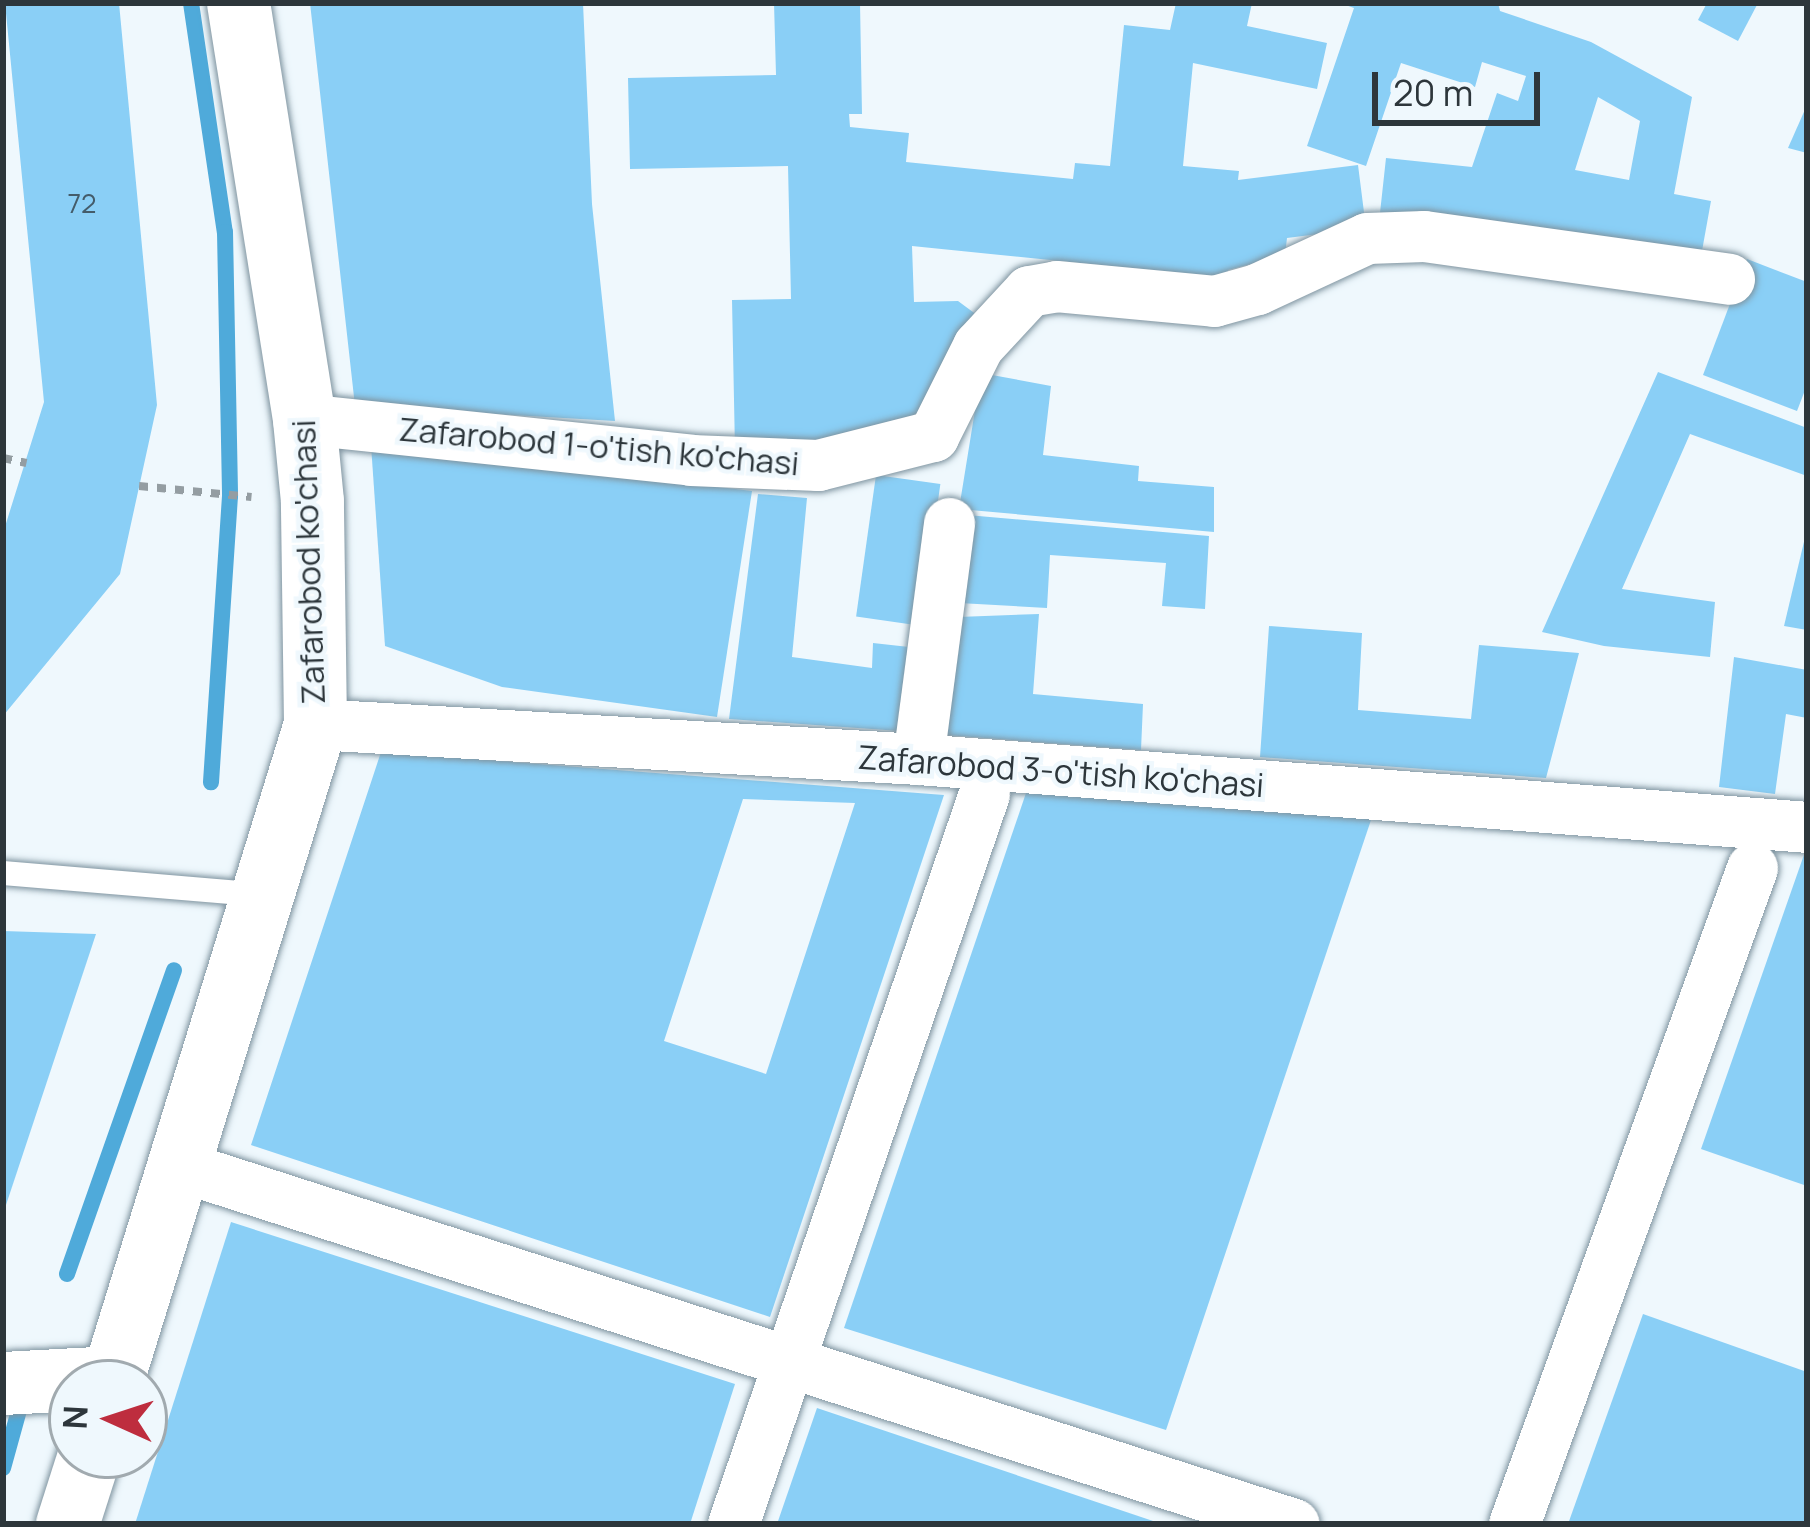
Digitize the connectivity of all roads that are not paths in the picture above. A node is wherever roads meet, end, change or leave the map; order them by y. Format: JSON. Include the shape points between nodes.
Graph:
{"nodes":[{"id":1,"x":238,"y":3,"type":"edge"},
{"id":2,"x":1730,"y":279,"type":"dead end"},
{"id":3,"x":304,"y":419,"type":"junction"},
{"id":4,"x":949,"y":523,"type":"dead end"},
{"id":5,"x":315,"y":724,"type":"junction"},
{"id":6,"x":918,"y":760,"type":"junction"},
{"id":7,"x":984,"y":794,"type":"dead end"},
{"id":8,"x":1807,"y":827,"type":"edge"},
{"id":9,"x":1752,"y":868,"type":"dead end"},
{"id":10,"x":3,"y":873,"type":"edge"},
{"id":11,"x":266,"y":895,"type":"junction"},
{"id":12,"x":177,"y":1166,"type":"junction"},
{"id":13,"x":118,"y":1359,"type":"edge"},
{"id":14,"x":785,"y":1361,"type":"junction"},
{"id":15,"x":48,"y":1382,"type":"edge"},
{"id":16,"x":3,"y":1383,"type":"edge"},
{"id":17,"x":81,"y":1479,"type":"edge"},
{"id":18,"x":67,"y":1524,"type":"edge"},
{"id":19,"x":733,"y":1524,"type":"edge"},
{"id":20,"x":1294,"y":1524,"type":"edge"},
{"id":21,"x":1514,"y":1524,"type":"edge"}],
"edges":[{"from":1,"to":3,"type":"street","name":"Zafarobod ko'chasi"},
{"from":2,"to":3,"type":"street","name":"Zafarobod 1-o'tish ko'chasi","via":[[1424,236],[1367,238],[1257,290],[1214,301],[1042,288],[1010,308],[978,346],[933,436],[818,465],[692,460]]},
{"from":3,"to":5,"type":"street","name":"Zafarobod ko'chasi"},
{"from":4,"to":6,"type":"street"},
{"from":5,"to":6,"type":"street","name":"Zafarobod 3-o'tish ko'chasi"},
{"from":5,"to":11,"type":"street","name":"Zafarobod ko'chasi"},
{"from":6,"to":8,"type":"street","name":"Zafarobod 3-o'tish ko'chasi"},
{"from":7,"to":14,"type":"street"},
{"from":9,"to":21,"type":"street"},
{"from":10,"to":11,"type":"lane"},
{"from":11,"to":12,"type":"street","name":"Zafarobod ko'chasi"},
{"from":12,"to":13,"type":"street","name":"Zafarobod ko'chasi"},
{"from":12,"to":14,"type":"street"},
{"from":14,"to":19,"type":"street"},
{"from":14,"to":20,"type":"street"},
{"from":15,"to":16,"type":"street"},
{"from":17,"to":18,"type":"street"}]}
